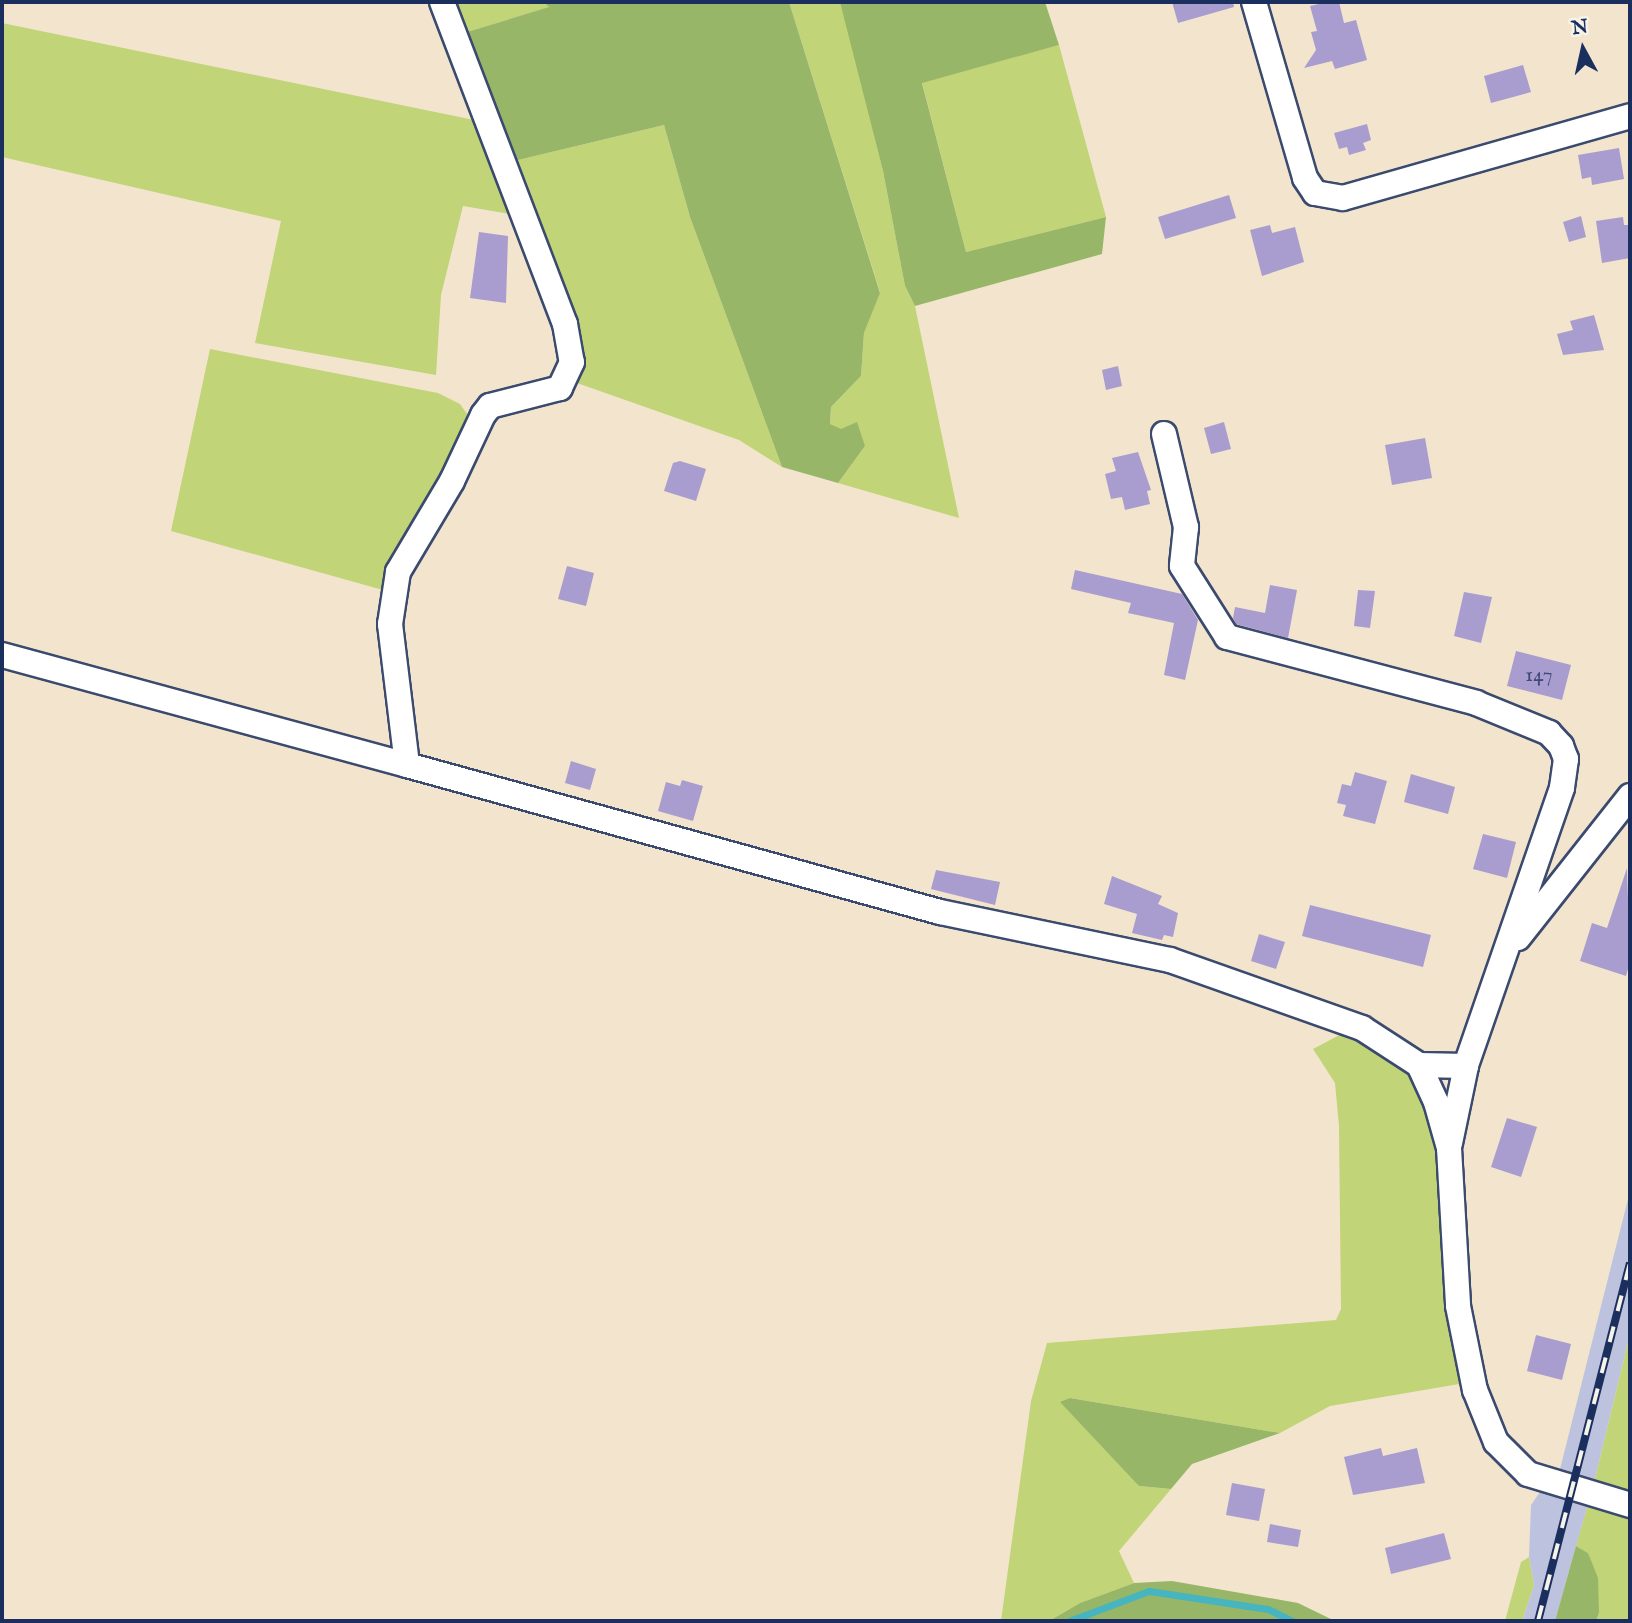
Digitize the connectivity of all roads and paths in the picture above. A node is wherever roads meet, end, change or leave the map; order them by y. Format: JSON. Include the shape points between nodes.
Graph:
{"nodes":[{"id":1,"x":442,"y":2,"type":"edge"},
{"id":2,"x":1254,"y":2,"type":"edge"},
{"id":3,"x":1630,"y":116,"type":"edge"},
{"id":4,"x":1164,"y":434,"type":"dead end"},
{"id":5,"x":2,"y":655,"type":"edge"},
{"id":6,"x":407,"y":765,"type":"junction"},
{"id":7,"x":1630,"y":796,"type":"edge"},
{"id":8,"x":1506,"y":952,"type":"junction"},
{"id":9,"x":1419,"y":1065,"type":"junction"},
{"id":10,"x":1466,"y":1066,"type":"junction"},
{"id":11,"x":1449,"y":1148,"type":"junction"},
{"id":12,"x":1630,"y":1505,"type":"edge"}],
"edges":[{"from":1,"to":6,"type":"street","via":[[565,324],[572,362],[561,388],[549,395],[490,406],[398,572],[390,624]]},
{"from":2,"to":3,"type":"street","via":[[1305,178],[1315,193],[1343,198]]},
{"from":4,"to":8,"type":"street","via":[[1186,527],[1182,566],[1227,637],[1476,703],[1549,733],[1561,746],[1566,759],[1562,788]]},
{"from":5,"to":6,"type":"street"},
{"from":6,"to":9,"type":"street","via":[[940,912],[1170,960],[1362,1028]]},
{"from":7,"to":8,"type":"street"},
{"from":8,"to":10,"type":"street"},
{"from":9,"to":10,"type":"street"},
{"from":9,"to":11,"type":"street"},
{"from":10,"to":11,"type":"street"},
{"from":11,"to":12,"type":"street","via":[[1458,1306],[1475,1390],[1496,1442],[1528,1474]]}]}
